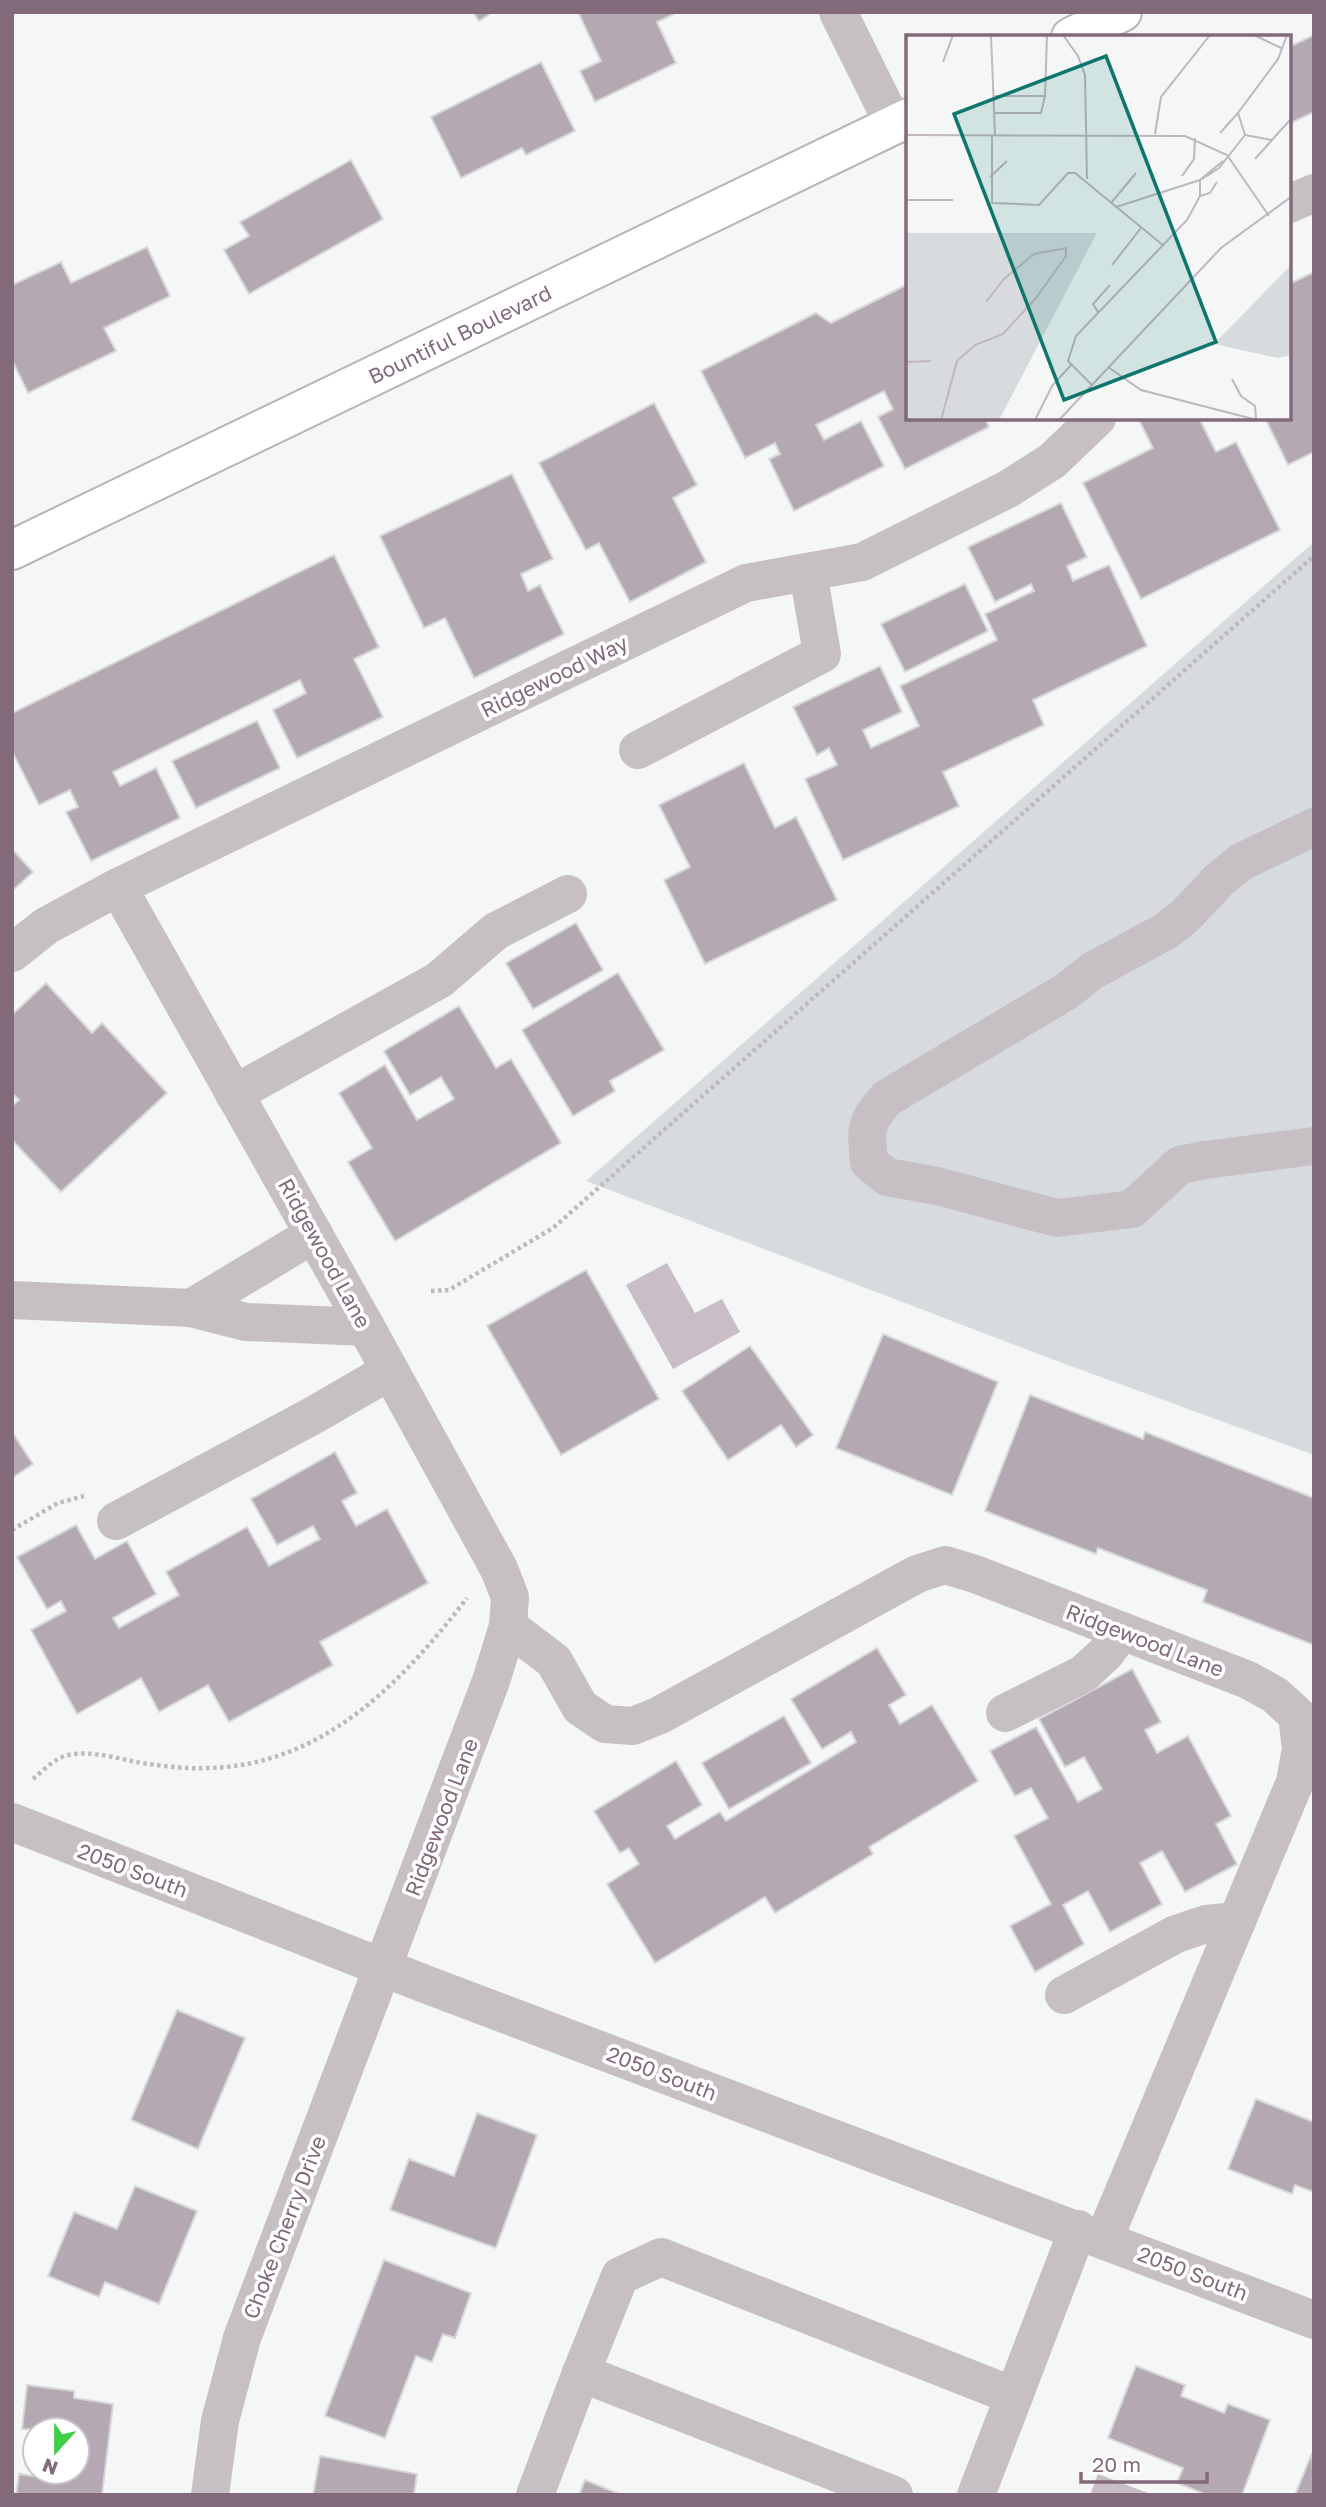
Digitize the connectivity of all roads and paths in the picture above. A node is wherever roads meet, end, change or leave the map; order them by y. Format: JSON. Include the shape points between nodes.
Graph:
{"nodes":[{"id":1,"x":838,"y":12,"type":"edge"},
{"id":2,"x":1122,"y":12,"type":"edge"},
{"id":3,"x":1076,"y":35,"type":"edge"},
{"id":4,"x":901,"y":121,"type":"edge"},
{"id":5,"x":1314,"y":193,"type":"edge"},
{"id":6,"x":1291,"y":203,"type":"edge"},
{"id":7,"x":1095,"y":420,"type":"edge"},
{"id":8,"x":12,"y":550,"type":"edge"},
{"id":9,"x":1314,"y":556,"type":"edge"},
{"id":10,"x":808,"y":572,"type":"junction"},
{"id":11,"x":638,"y":750,"type":"dead end"},
{"id":12,"x":1314,"y":827,"type":"edge"},
{"id":13,"x":118,"y":887,"type":"junction"},
{"id":14,"x":568,"y":894,"type":"dead end"},
{"id":15,"x":12,"y":953,"type":"edge"},
{"id":16,"x":234,"y":1094,"type":"junction"},
{"id":17,"x":1314,"y":1146,"type":"edge"},
{"id":18,"x":314,"y":1234,"type":"junction"},
{"id":19,"x":431,"y":1291,"type":"dead end"},
{"id":20,"x":12,"y":1300,"type":"edge"},
{"id":21,"x":191,"y":1308,"type":"junction"},
{"id":22,"x":366,"y":1327,"type":"junction"},
{"id":23,"x":390,"y":1371,"type":"junction"},
{"id":24,"x":116,"y":1521,"type":"dead end"},
{"id":25,"x":499,"y":1569,"type":"junction"},
{"id":26,"x":508,"y":1626,"type":"junction"},
{"id":27,"x":1122,"y":1631,"type":"junction"},
{"id":28,"x":1004,"y":1713,"type":"dead end"},
{"id":29,"x":33,"y":1779,"type":"dead end"},
{"id":30,"x":12,"y":1822,"type":"edge"},
{"id":31,"x":1237,"y":1921,"type":"junction"},
{"id":32,"x":383,"y":1967,"type":"junction"},
{"id":33,"x":1064,"y":1995,"type":"dead end"},
{"id":34,"x":1091,"y":2234,"type":"junction"},
{"id":35,"x":1314,"y":2320,"type":"edge"},
{"id":36,"x":581,"y":2373,"type":"junction"},
{"id":37,"x":1014,"y":2396,"type":"junction"},
{"id":38,"x":210,"y":2495,"type":"edge"},
{"id":39,"x":535,"y":2495,"type":"edge"},
{"id":40,"x":894,"y":2495,"type":"edge"},
{"id":41,"x":976,"y":2495,"type":"edge"}],
"edges":[{"from":1,"to":4,"type":"street"},
{"from":2,"to":3,"type":"main road"},
{"from":4,"to":8,"type":"main road","name":"Bountiful Boulevard"},
{"from":5,"to":6,"type":"street"},
{"from":7,"to":10,"type":"street","name":"Ridgewood Way","via":[[1052,461],[1008,489],[862,562]]},
{"from":9,"to":19,"type":"path","via":[[553,1228],[449,1290]]},
{"from":10,"to":11,"type":"street","via":[[822,654]]},
{"from":10,"to":13,"type":"street","name":"Ridgewood Way","via":[[746,583]]},
{"from":12,"to":17,"type":"street","via":[[1241,862],[1166,931],[1092,971],[887,1098],[869,1119],[867,1139],[869,1162],[887,1177],[1057,1218],[1132,1209],[1180,1165]]},
{"from":13,"to":15,"type":"street","name":"Ridgewood Way","via":[[46,926]]},
{"from":13,"to":16,"type":"street","name":"Ridgewood Lane"},
{"from":14,"to":16,"type":"street","via":[[496,931],[439,980]]},
{"from":16,"to":18,"type":"street","name":"Ridgewood Lane"},
{"from":18,"to":21,"type":"street"},
{"from":18,"to":22,"type":"street","name":"Ridgewood Lane"},
{"from":20,"to":21,"type":"street"},
{"from":21,"to":22,"type":"street","via":[[246,1322]]},
{"from":22,"to":23,"type":"street","name":"Ridgewood Lane"},
{"from":23,"to":24,"type":"street"},
{"from":23,"to":25,"type":"street","name":"Ridgewood Lane"},
{"from":25,"to":26,"type":"street","name":"Ridgewood Lane","via":[[510,1597]]},
{"from":25,"to":29,"type":"path","via":[[470,1594],[400,1678],[353,1717],[313,1742],[275,1758],[207,1768],[153,1765],[85,1753],[66,1755]]},
{"from":26,"to":27,"type":"street","name":"Ridgewood Lane","via":[[554,1661],[580,1707],[604,1724],[634,1726],[917,1574],[945,1565]]},
{"from":26,"to":32,"type":"street","name":"Ridgewood Lane"},
{"from":27,"to":28,"type":"street","via":[[1083,1674]]},
{"from":27,"to":31,"type":"street","name":"Ridgewood Lane","via":[[1248,1680],[1275,1695],[1297,1716],[1301,1749],[1295,1782]]},
{"from":30,"to":32,"type":"street","name":"2050 South"},
{"from":31,"to":33,"type":"street","via":[[1206,1924],[1176,1934]]},
{"from":31,"to":34,"type":"street","name":"Ridgewood Lane"},
{"from":32,"to":34,"type":"street","name":"2050 South"},
{"from":32,"to":38,"type":"street","name":"Choke Cherry Drive","via":[[242,2338],[220,2421]]},
{"from":34,"to":35,"type":"street","name":"2050 South"},
{"from":34,"to":37,"type":"street","name":"Ridgewood Lane"},
{"from":36,"to":37,"type":"street","via":[[620,2276],[661,2257]]},
{"from":36,"to":39,"type":"street"},
{"from":36,"to":40,"type":"street"},
{"from":37,"to":41,"type":"street","name":"Ridgewood Lane"}]}
